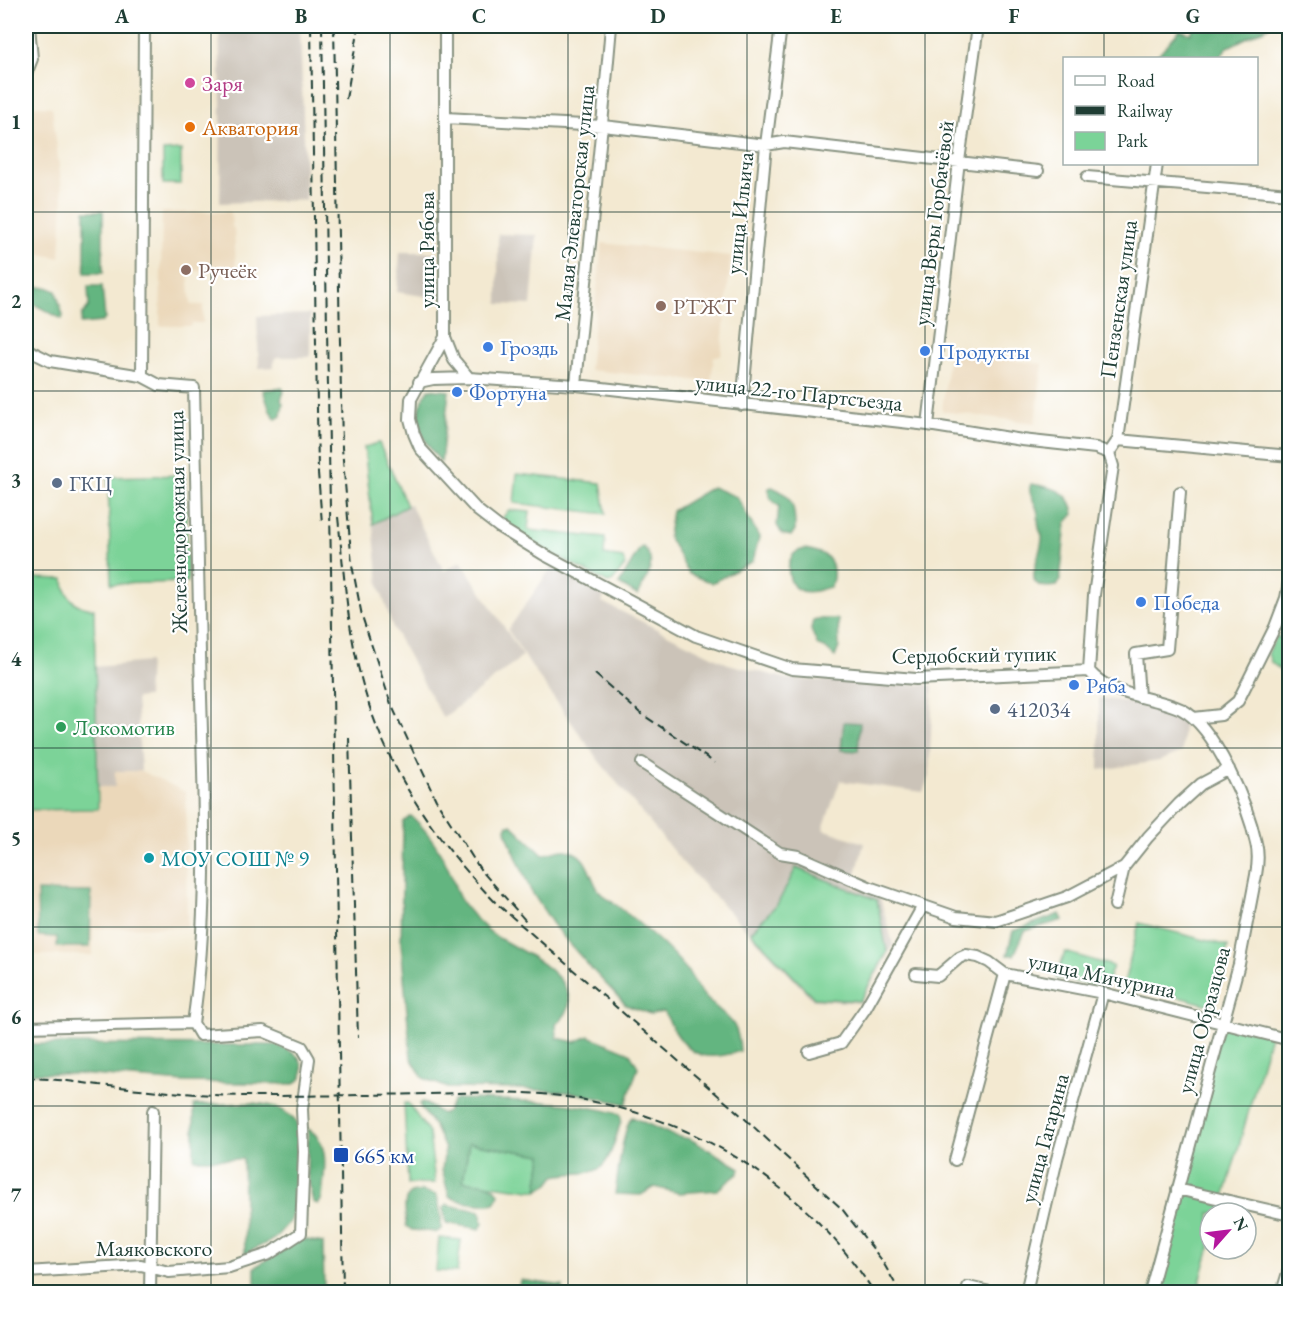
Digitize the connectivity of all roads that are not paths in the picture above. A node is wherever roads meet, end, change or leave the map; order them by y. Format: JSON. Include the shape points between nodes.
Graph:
{"nodes":[{"id":1,"x":29,"y":26,"type":"edge"},
{"id":2,"x":144,"y":26,"type":"edge"},
{"id":3,"x":445,"y":26,"type":"edge"},
{"id":4,"x":611,"y":26,"type":"edge"},
{"id":5,"x":781,"y":26,"type":"edge"},
{"id":6,"x":978,"y":26,"type":"edge"},
{"id":7,"x":26,"y":74,"type":"edge"},
{"id":8,"x":445,"y":117,"type":"junction"},
{"id":9,"x":603,"y":126,"type":"junction"},
{"id":10,"x":766,"y":145,"type":"junction"},
{"id":11,"x":959,"y":161,"type":"junction"},
{"id":12,"x":1157,"y":165,"type":"edge"},
{"id":13,"x":1038,"y":171,"type":"dead end"},
{"id":14,"x":1087,"y":177,"type":"dead end"},
{"id":15,"x":1154,"y":183,"type":"junction"},
{"id":16,"x":1290,"y":194,"type":"edge"},
{"id":17,"x":445,"y":337,"type":"junction"},
{"id":18,"x":26,"y":349,"type":"edge"},
{"id":19,"x":142,"y":376,"type":"junction"},
{"id":20,"x":469,"y":378,"type":"junction"},
{"id":21,"x":419,"y":382,"type":"junction"},
{"id":22,"x":576,"y":385,"type":"junction"},
{"id":23,"x":742,"y":405,"type":"junction"},
{"id":24,"x":928,"y":425,"type":"junction"},
{"id":25,"x":1118,"y":440,"type":"junction"},
{"id":26,"x":1109,"y":453,"type":"junction"},
{"id":27,"x":1290,"y":456,"type":"edge"},
{"id":28,"x":430,"y":461,"type":"joint"},
{"id":29,"x":1180,"y":492,"type":"dead end"},
{"id":30,"x":1290,"y":577,"type":"edge"},
{"id":31,"x":1089,"y":670,"type":"junction"},
{"id":32,"x":1139,"y":697,"type":"junction"},
{"id":33,"x":1194,"y":718,"type":"junction"},
{"id":34,"x":1223,"y":758,"type":"joint"},
{"id":35,"x":642,"y":763,"type":"dead end"},
{"id":36,"x":1228,"y":769,"type":"junction"},
{"id":37,"x":1124,"y":867,"type":"junction"},
{"id":38,"x":1115,"y":905,"type":"dead end"},
{"id":39,"x":923,"y":906,"type":"junction"},
{"id":40,"x":916,"y":974,"type":"dead end"},
{"id":41,"x":1005,"y":974,"type":"junction"},
{"id":42,"x":1103,"y":993,"type":"junction"},
{"id":43,"x":194,"y":1023,"type":"junction"},
{"id":44,"x":1223,"y":1023,"type":"junction"},
{"id":45,"x":26,"y":1027,"type":"edge"},
{"id":46,"x":1290,"y":1040,"type":"edge"},
{"id":47,"x":809,"y":1052,"type":"dead end"},
{"id":48,"x":153,"y":1111,"type":"dead end"},
{"id":49,"x":955,"y":1160,"type":"dead end"},
{"id":50,"x":1177,"y":1189,"type":"junction"},
{"id":51,"x":1290,"y":1215,"type":"edge"},
{"id":52,"x":1290,"y":1266,"type":"edge"},
{"id":53,"x":149,"y":1267,"type":"junction"},
{"id":54,"x":26,"y":1272,"type":"edge"},
{"id":55,"x":968,"y":1287,"type":"dead end"},
{"id":56,"x":150,"y":1293,"type":"edge"},
{"id":57,"x":990,"y":1293,"type":"edge"},
{"id":58,"x":1026,"y":1293,"type":"edge"},
{"id":59,"x":1150,"y":1293,"type":"edge"},
{"id":60,"x":1282,"y":1293,"type":"edge"}],
"edges":[{"from":1,"to":7,"type":"street","via":[[32,59]]},
{"from":2,"to":19,"type":"street"},
{"from":3,"to":8,"type":"street","name":"улица Рябова"},
{"from":4,"to":9,"type":"street","name":"Малая Элеваторская улица"},
{"from":5,"to":10,"type":"street","name":"улица Ильича"},
{"from":6,"to":11,"type":"street","name":"улица Веры Горбачёвой"},
{"from":8,"to":9,"type":"street"},
{"from":8,"to":17,"type":"street","name":"улица Рябова"},
{"from":9,"to":10,"type":"street"},
{"from":9,"to":22,"type":"street","name":"Малая Элеваторская улица"},
{"from":10,"to":11,"type":"street","via":[[784,142]]},
{"from":10,"to":23,"type":"street","name":"улица Ильича"},
{"from":11,"to":13,"type":"street"},
{"from":11,"to":24,"type":"street","name":"улица Веры Горбачёвой"},
{"from":12,"to":15,"type":"street","name":"Пензенская улица"},
{"from":14,"to":15,"type":"street"},
{"from":15,"to":16,"type":"street"},
{"from":15,"to":25,"type":"street","name":"Пензенская улица"},
{"from":17,"to":20,"type":"street","via":[[454,360]]},
{"from":17,"to":21,"type":"street","name":"улица Рябова"},
{"from":18,"to":19,"type":"street","via":[[50,361]]},
{"from":19,"to":43,"type":"street","name":"Железнодорожная улица","via":[[159,385],[194,388],[204,819]]},
{"from":20,"to":21,"type":"street","name":"улица 22-го Партсъезда"},
{"from":20,"to":22,"type":"street","name":"улица 22-го Партсъезда"},
{"from":21,"to":28,"type":"street","name":"улица Рябова","via":[[411,399],[410,419],[420,448]]},
{"from":22,"to":23,"type":"street","name":"улица 22-го Партсъезда"},
{"from":23,"to":24,"type":"street","name":"улица 22-го Партсъезда"},
{"from":24,"to":26,"type":"street","name":"улица 22-го Партсъезда"},
{"from":25,"to":26,"type":"street"},
{"from":25,"to":27,"type":"street"},
{"from":26,"to":31,"type":"street","via":[[1113,466],[1094,595]]},
{"from":28,"to":31,"type":"street","name":"Сердобский тупик","via":[[477,510],[543,554],[696,636],[792,669],[916,679]]},
{"from":29,"to":32,"type":"street","via":[[1167,649],[1136,654]]},
{"from":30,"to":33,"type":"street","via":[[1275,627],[1238,701],[1221,715]]},
{"from":31,"to":32,"type":"street","name":"Сердобский тупик","via":[[1108,687]]},
{"from":32,"to":33,"type":"street","name":"Сердобский тупик","via":[[1180,709]]},
{"from":33,"to":34,"type":"street","name":"Сердобский тупик"},
{"from":34,"to":36,"type":"street","name":"улица Образцова"},
{"from":35,"to":39,"type":"street","via":[[780,854],[798,856]]},
{"from":36,"to":37,"type":"street","via":[[1201,784],[1179,804]]},
{"from":36,"to":44,"type":"street","name":"улица Образцова","via":[[1248,816],[1258,861],[1239,964]]},
{"from":37,"to":38,"type":"street"},
{"from":37,"to":39,"type":"street","via":[[1067,897],[996,921],[956,917]]},
{"from":39,"to":47,"type":"street","via":[[866,1009],[841,1043]]},
{"from":40,"to":41,"type":"street","name":"улица Мичурина","via":[[938,976],[966,956],[989,962]]},
{"from":41,"to":42,"type":"street","name":"улица Мичурина"},
{"from":41,"to":49,"type":"street"},
{"from":42,"to":44,"type":"street","name":"улица Мичурина"},
{"from":42,"to":58,"type":"street","name":"улица Гагарина","via":[[1057,1159]]},
{"from":43,"to":45,"type":"street"},
{"from":43,"to":53,"type":"street","name":"Маяковского","via":[[200,1035],[262,1031],[303,1047],[309,1059],[302,1109],[302,1233],[269,1254],[229,1267],[169,1272]]},
{"from":44,"to":46,"type":"street","name":"улица Мичурина"},
{"from":44,"to":50,"type":"street","name":"улица Образцова"},
{"from":48,"to":53,"type":"street"},
{"from":50,"to":51,"type":"street"},
{"from":50,"to":59,"type":"street","name":"улица Образцова"},
{"from":52,"to":60,"type":"street"},
{"from":53,"to":54,"type":"street","name":"Маяковского"},
{"from":53,"to":56,"type":"street"},
{"from":55,"to":57,"type":"street"}]}
